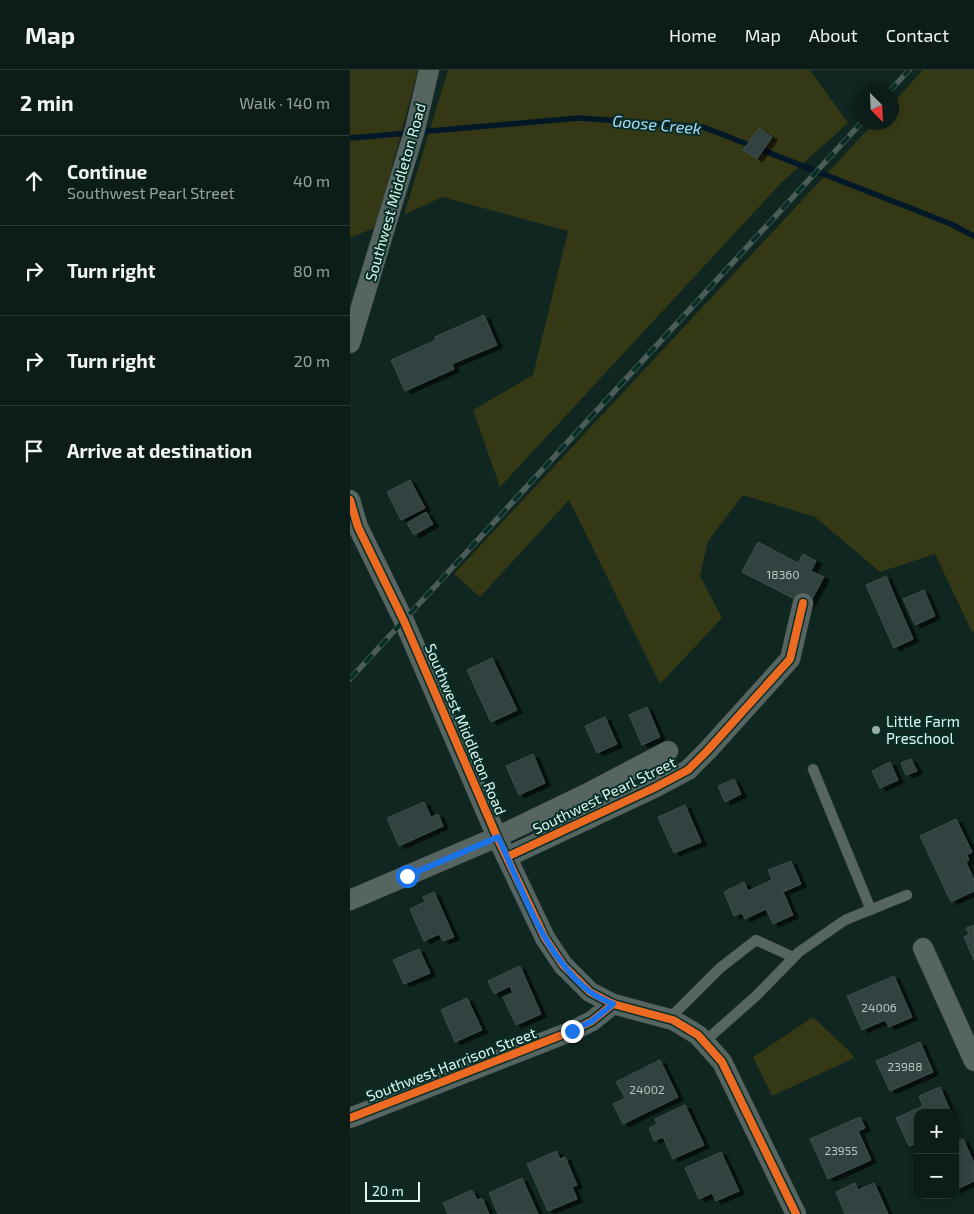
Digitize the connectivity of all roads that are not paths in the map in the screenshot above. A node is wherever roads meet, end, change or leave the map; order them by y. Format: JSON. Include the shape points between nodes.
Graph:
{"nodes":[{"id":1,"x":429,"y":70,"type":"edge"},
{"id":2,"x":350,"y":342,"type":"edge"},
{"id":3,"x":350,"y":500,"type":"edge"},
{"id":4,"x":803,"y":603,"type":"dead end"},
{"id":5,"x":668,"y":751,"type":"dead end"},
{"id":6,"x":813,"y":769,"type":"dead end"},
{"id":7,"x":498,"y":837,"type":"junction"},
{"id":8,"x":507,"y":857,"type":"junction"},
{"id":9,"x":907,"y":895,"type":"dead end"},
{"id":10,"x":350,"y":900,"type":"edge"},
{"id":11,"x":871,"y":910,"type":"junction"},
{"id":12,"x":923,"y":948,"type":"dead end"},
{"id":13,"x":793,"y":957,"type":"junction"},
{"id":14,"x":613,"y":1004,"type":"junction"},
{"id":15,"x":669,"y":1019,"type":"junction"},
{"id":16,"x":704,"y":1042,"type":"junction"},
{"id":17,"x":974,"y":1061,"type":"edge"},
{"id":18,"x":350,"y":1118,"type":"edge"},
{"id":19,"x":796,"y":1214,"type":"edge"}],
"edges":[{"from":1,"to":2,"type":"street","name":"Southwest Middleton Road","via":[[415,129]]},
{"from":3,"to":7,"type":"street","name":"Southwest Middleton Road","via":[[358,527],[404,621]]},
{"from":4,"to":8,"type":"street","name":"Southwest Pearl Street","via":[[790,659],[688,770]]},
{"from":5,"to":7,"type":"street"},
{"from":6,"to":11,"type":"lane"},
{"from":7,"to":8,"type":"street","name":"Southwest Middleton Road"},
{"from":7,"to":10,"type":"street"},
{"from":8,"to":14,"type":"street","name":"Southwest Middleton Road","via":[[545,938],[563,965],[590,992]]},
{"from":9,"to":11,"type":"lane"},
{"from":11,"to":13,"type":"lane","via":[[845,920]]},
{"from":12,"to":17,"type":"street"},
{"from":13,"to":15,"type":"lane","via":[[756,940],[720,968]]},
{"from":13,"to":16,"type":"lane","via":[[756,996]]},
{"from":14,"to":15,"type":"street","name":"Southwest Middleton Road"},
{"from":14,"to":18,"type":"street","name":"Southwest Harrison Street","via":[[592,1021],[572,1031]]},
{"from":15,"to":16,"type":"street","name":"Southwest Middleton Road","via":[[698,1035]]},
{"from":16,"to":19,"type":"street","name":"Southwest Middleton Road","via":[[722,1062]]}]}
